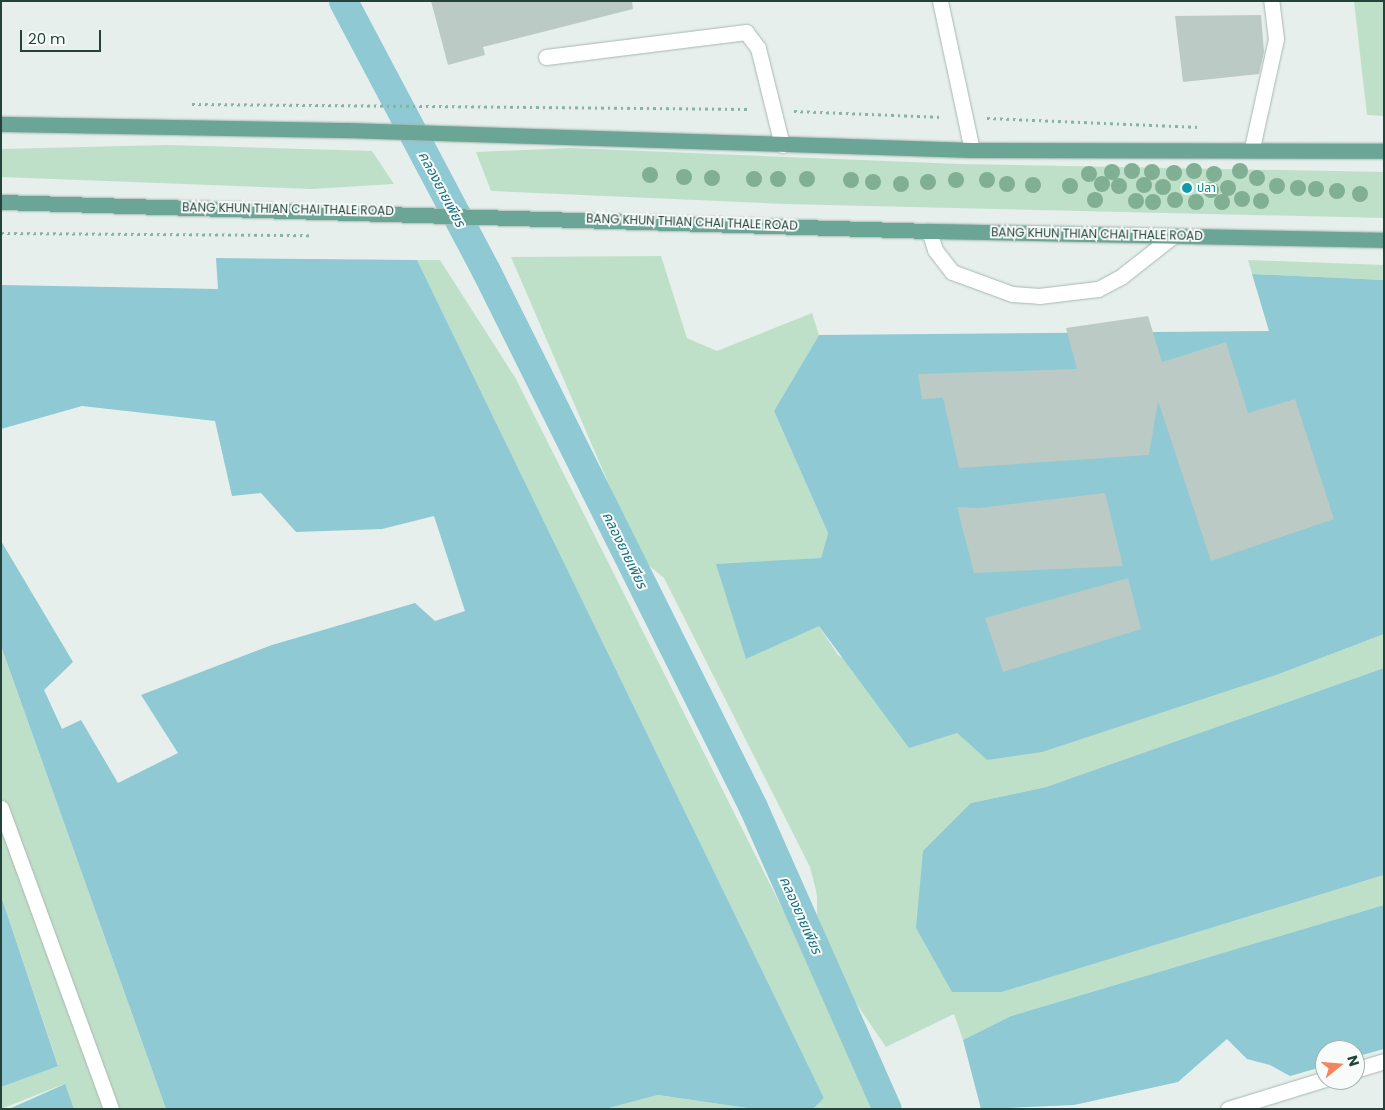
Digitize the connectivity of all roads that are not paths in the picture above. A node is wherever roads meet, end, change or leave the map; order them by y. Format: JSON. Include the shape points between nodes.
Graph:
{"nodes":[{"id":1,"x":940,"y":1,"type":"edge"},
{"id":2,"x":1271,"y":1,"type":"edge"},
{"id":3,"x":546,"y":57,"type":"dead end"},
{"id":4,"x":1,"y":124,"type":"edge"},
{"id":5,"x":782,"y":145,"type":"junction"},
{"id":6,"x":1252,"y":148,"type":"junction"},
{"id":7,"x":972,"y":150,"type":"junction"},
{"id":8,"x":1384,"y":151,"type":"edge"},
{"id":9,"x":1,"y":202,"type":"edge"},
{"id":10,"x":929,"y":231,"type":"junction"},
{"id":11,"x":1173,"y":236,"type":"junction"},
{"id":12,"x":1384,"y":240,"type":"edge"},
{"id":13,"x":1,"y":808,"type":"edge"},
{"id":14,"x":1384,"y":1061,"type":"edge"},
{"id":15,"x":1365,"y":1067,"type":"edge"},
{"id":16,"x":1315,"y":1082,"type":"edge"},
{"id":17,"x":111,"y":1109,"type":"edge"},
{"id":18,"x":1228,"y":1109,"type":"edge"}],
"edges":[{"from":1,"to":7,"type":"street"},
{"from":2,"to":6,"type":"street","via":[[1276,39]]},
{"from":3,"to":5,"type":"street","via":[[746,32],[758,48]]},
{"from":4,"to":5,"type":"main road","via":[[346,130]]},
{"from":5,"to":7,"type":"main road"},
{"from":6,"to":7,"type":"main road"},
{"from":6,"to":8,"type":"main road"},
{"from":9,"to":10,"type":"main road","name":"BANG KHUN THIAN CHAI THALE ROAD","via":[[562,217]]},
{"from":10,"to":11,"type":"main road","name":"BANG KHUN THIAN CHAI THALE ROAD"},
{"from":10,"to":11,"type":"street","via":[[935,250],[952,272],[1012,294],[1039,296],[1098,289],[1122,276]]},
{"from":11,"to":12,"type":"main road","name":"BANG KHUN THIAN CHAI THALE ROAD"},
{"from":13,"to":17,"type":"street"},
{"from":14,"to":15,"type":"street"},
{"from":16,"to":18,"type":"street"}]}
